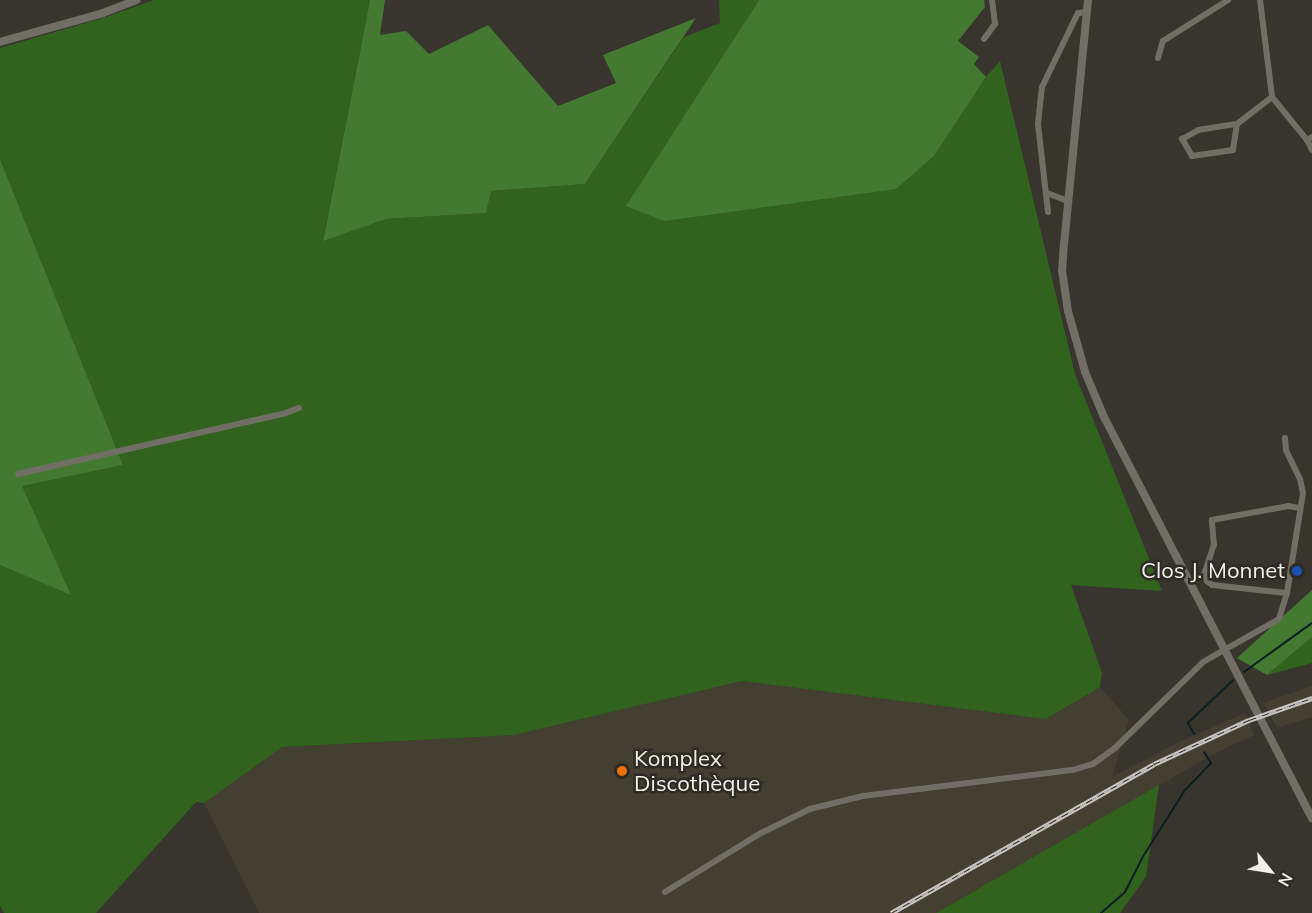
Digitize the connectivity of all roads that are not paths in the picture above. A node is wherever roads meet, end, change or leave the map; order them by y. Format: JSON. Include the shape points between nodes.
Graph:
{"nodes":[{"id":1,"x":137,"y":0,"type":"edge"},
{"id":2,"x":992,"y":0,"type":"edge"},
{"id":3,"x":1088,"y":0,"type":"edge"},
{"id":4,"x":1227,"y":0,"type":"edge"},
{"id":5,"x":1260,"y":0,"type":"edge"},
{"id":6,"x":1087,"y":12,"type":"junction"},
{"id":7,"x":984,"y":39,"type":"dead end"},
{"id":8,"x":0,"y":42,"type":"edge"},
{"id":9,"x":1158,"y":58,"type":"dead end"},
{"id":10,"x":1272,"y":97,"type":"junction"},
{"id":11,"x":1237,"y":124,"type":"junction"},
{"id":12,"x":1309,"y":139,"type":"edge"},
{"id":13,"x":1312,"y":150,"type":"edge"},
{"id":14,"x":1047,"y":194,"type":"junction"},
{"id":15,"x":1068,"y":201,"type":"junction"},
{"id":16,"x":1048,"y":212,"type":"dead end"},
{"id":17,"x":299,"y":408,"type":"dead end"},
{"id":18,"x":1285,"y":438,"type":"dead end"},
{"id":19,"x":18,"y":474,"type":"dead end"},
{"id":20,"x":1299,"y":508,"type":"junction"},
{"id":21,"x":1287,"y":593,"type":"junction"},
{"id":22,"x":1225,"y":650,"type":"junction"},
{"id":23,"x":1312,"y":818,"type":"edge"},
{"id":24,"x":664,"y":892,"type":"dead end"}],
"edges":[{"from":1,"to":8,"type":"main road"},
{"from":2,"to":7,"type":"street","via":[[995,24]]},
{"from":3,"to":6,"type":"main road"},
{"from":4,"to":9,"type":"street","via":[[1163,41]]},
{"from":5,"to":10,"type":"street"},
{"from":6,"to":14,"type":"street","via":[[1078,13],[1042,87],[1038,124]]},
{"from":6,"to":15,"type":"main road"},
{"from":10,"to":11,"type":"street"},
{"from":10,"to":12,"type":"street"},
{"from":11,"to":11,"type":"street","via":[[1198,130],[1182,139],[1192,156],[1233,150]]},
{"from":12,"to":13,"type":"street"},
{"from":14,"to":15,"type":"street"},
{"from":14,"to":16,"type":"street"},
{"from":15,"to":22,"type":"main road","via":[[1062,270],[1085,372],[1114,438]]},
{"from":17,"to":19,"type":"street"},
{"from":18,"to":20,"type":"street","via":[[1303,493]]},
{"from":20,"to":21,"type":"street"},
{"from":20,"to":21,"type":"street","via":[[1212,520],[1214,545],[1204,575],[1212,585]]},
{"from":21,"to":22,"type":"street","via":[[1279,619]]},
{"from":22,"to":23,"type":"main road"},
{"from":22,"to":24,"type":"street","via":[[1203,662],[1094,764],[1074,770],[863,796],[810,809],[761,833]]}]}
